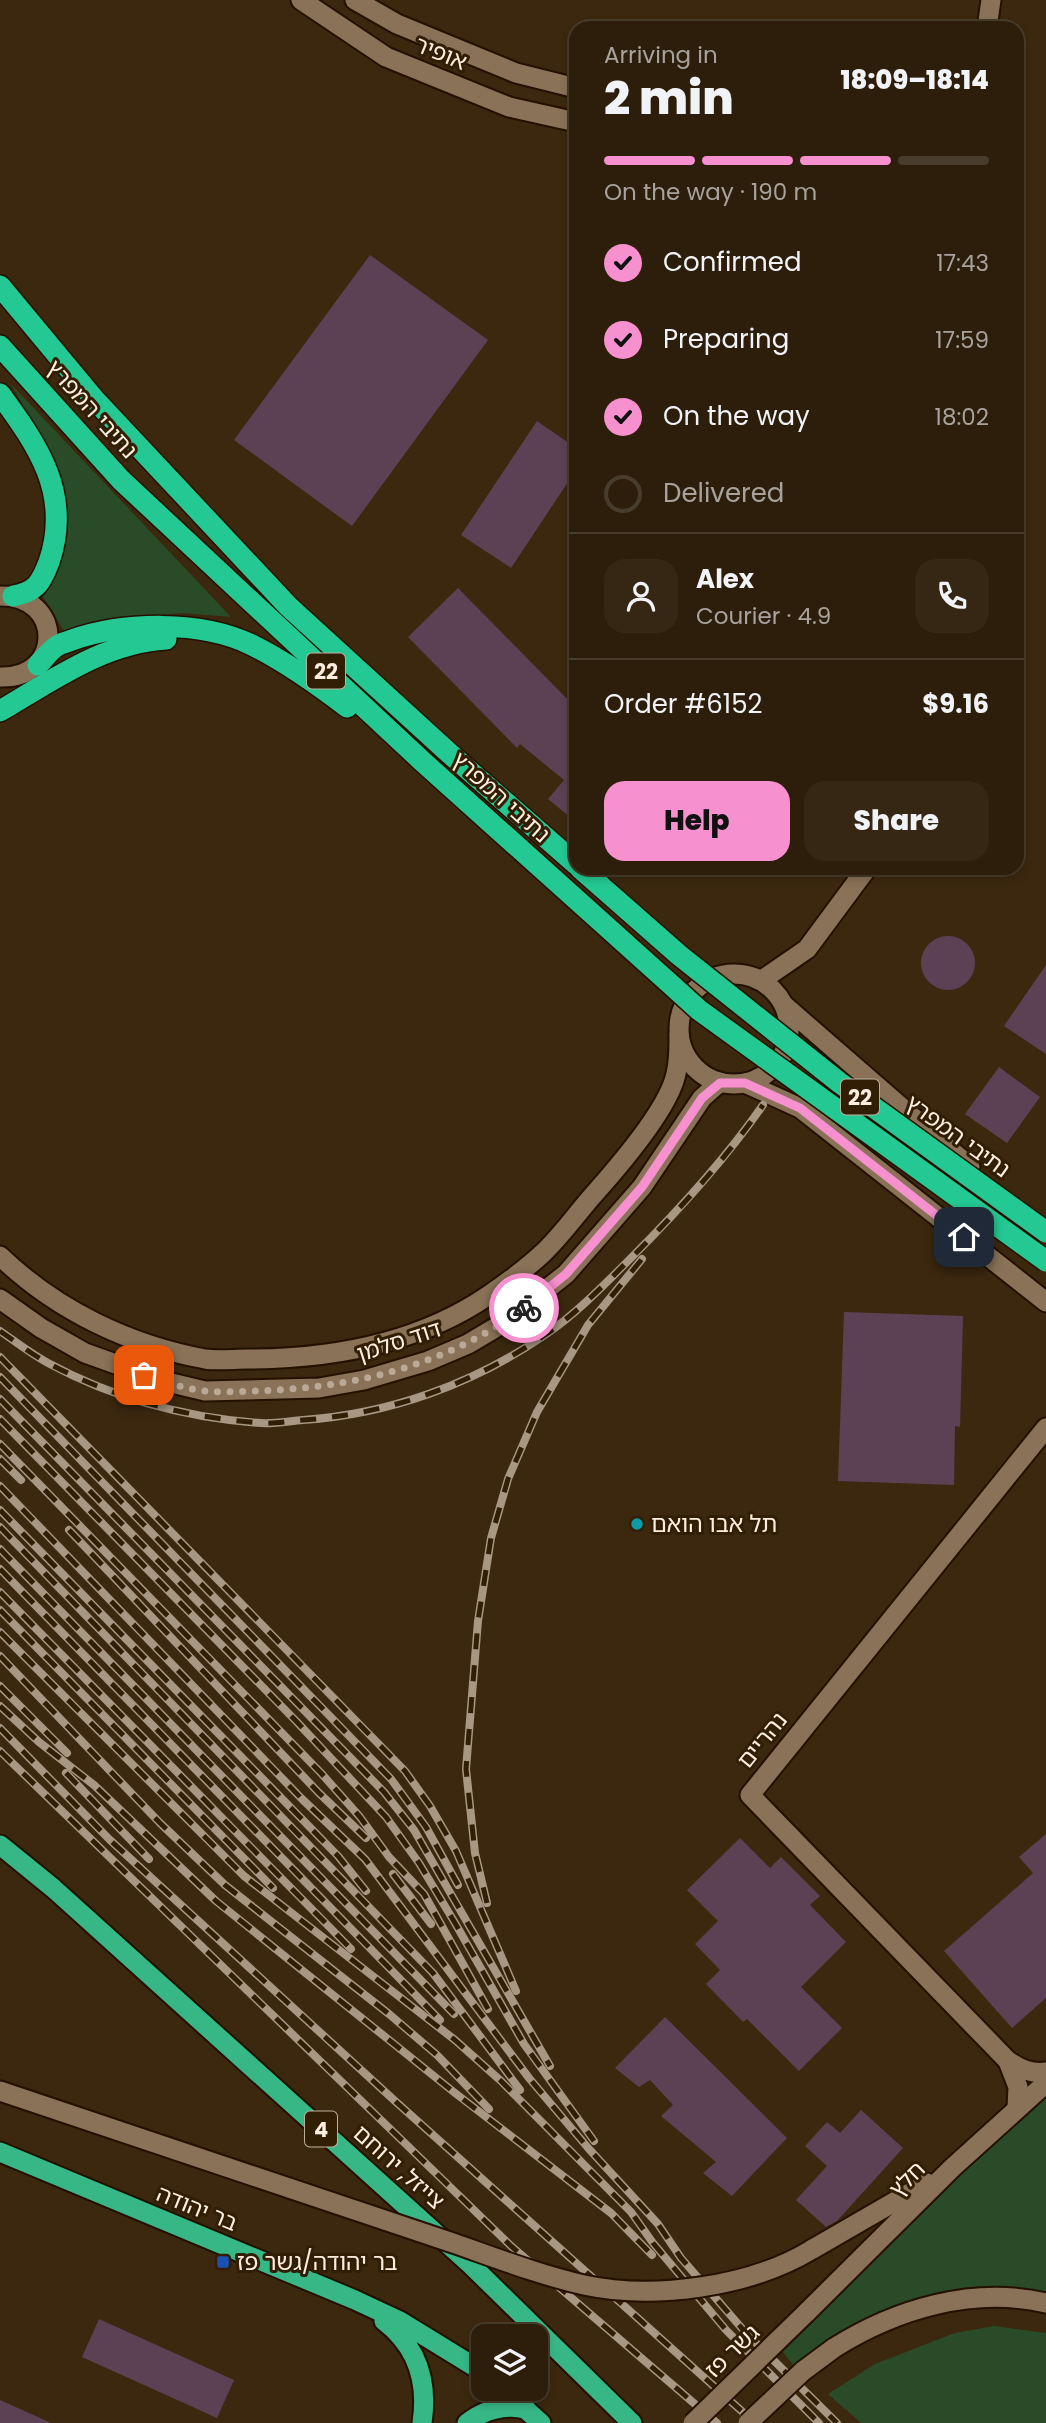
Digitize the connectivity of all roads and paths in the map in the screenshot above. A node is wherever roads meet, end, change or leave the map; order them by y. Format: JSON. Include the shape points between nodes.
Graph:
{"nodes":[{"id":1,"x":300,"y":0,"type":"edge"},
{"id":2,"x":355,"y":0,"type":"edge"},
{"id":3,"x":991,"y":0,"type":"edge"},
{"id":4,"x":988,"y":21,"type":"edge"},
{"id":5,"x":569,"y":86,"type":"edge"},
{"id":6,"x":569,"y":120,"type":"edge"},
{"id":7,"x":0,"y":272,"type":"edge"},
{"id":8,"x":0,"y":286,"type":"edge"},
{"id":9,"x":0,"y":346,"type":"edge"},
{"id":10,"x":0,"y":394,"type":"edge"},
{"id":11,"x":94,"y":399,"type":"junction"},
{"id":12,"x":6,"y":596,"type":"edge"},
{"id":13,"x":250,"y":644,"type":"junction"},
{"id":14,"x":32,"y":669,"type":"junction"},
{"id":15,"x":0,"y":677,"type":"edge"},
{"id":16,"x":0,"y":693,"type":"edge"},
{"id":17,"x":0,"y":711,"type":"edge"},
{"id":18,"x":422,"y":761,"type":"junction"},
{"id":19,"x":569,"y":858,"type":"edge"},
{"id":20,"x":588,"y":875,"type":"edge"},
{"id":21,"x":862,"y":875,"type":"edge"},
{"id":22,"x":762,"y":980,"type":"junction"},
{"id":23,"x":786,"y":1007,"type":"junction"},
{"id":24,"x":679,"y":1034,"type":"junction"},
{"id":25,"x":720,"y":1083,"type":"junction"},
{"id":26,"x":745,"y":1083,"type":"junction"},
{"id":27,"x":800,"y":1108,"type":"junction"},
{"id":28,"x":1029,"y":1218,"type":"junction"},
{"id":29,"x":1046,"y":1231,"type":"edge"},
{"id":30,"x":0,"y":1256,"type":"edge"},
{"id":31,"x":1046,"y":1261,"type":"edge"},
{"id":32,"x":0,"y":1299,"type":"edge"},
{"id":33,"x":1046,"y":1302,"type":"edge"},
{"id":34,"x":1046,"y":1428,"type":"edge"},
{"id":35,"x":0,"y":1845,"type":"edge"},
{"id":36,"x":1008,"y":2061,"type":"junction"},
{"id":37,"x":1046,"y":2072,"type":"edge"},
{"id":38,"x":1046,"y":2082,"type":"edge"},
{"id":39,"x":0,"y":2091,"type":"edge"},
{"id":40,"x":1017,"y":2108,"type":"junction"},
{"id":41,"x":0,"y":2152,"type":"edge"},
{"id":42,"x":952,"y":2168,"type":"junction"},
{"id":43,"x":355,"y":2300,"type":"junction"},
{"id":44,"x":1046,"y":2303,"type":"edge"},
{"id":45,"x":806,"y":2313,"type":"joint"},
{"id":46,"x":471,"y":2365,"type":"edge"},
{"id":47,"x":517,"y":2401,"type":"edge"},
{"id":48,"x":526,"y":2409,"type":"junction"},
{"id":49,"x":422,"y":2423,"type":"edge"},
{"id":50,"x":467,"y":2423,"type":"edge"},
{"id":51,"x":541,"y":2423,"type":"edge"},
{"id":52,"x":632,"y":2423,"type":"edge"},
{"id":53,"x":693,"y":2423,"type":"edge"},
{"id":54,"x":748,"y":2423,"type":"edge"}],
"edges":[{"from":1,"to":6,"type":"street","name":"אופיר","via":[[386,57],[509,107]]},
{"from":2,"to":5,"type":"street","name":"אופיר","via":[[397,24],[516,73]]},
{"from":3,"to":4,"type":"street"},
{"from":7,"to":11,"type":"highway"},
{"from":8,"to":11,"type":"highway","name":"נתיבי המפרץ","number":"22"},
{"from":9,"to":18,"type":"highway","name":"נתיבי המפרץ","number":"22","via":[[121,480]]},
{"from":10,"to":12,"type":"highway","via":[[44,461],[57,509],[43,579],[29,593]]},
{"from":11,"to":19,"type":"highway","name":"נתיבי המפרץ","number":"22","via":[[288,606]]},
{"from":12,"to":14,"type":"street","via":[[25,599],[36,607],[48,629],[45,654]]},
{"from":13,"to":14,"type":"highway","via":[[215,632],[133,627],[96,632],[57,646]]},
{"from":13,"to":17,"type":"highway","via":[[196,638],[141,641],[93,656]]},
{"from":13,"to":18,"type":"highway","via":[[308,678]]},
{"from":14,"to":15,"type":"street","via":[[13,678]]},
{"from":14,"to":16,"type":"street"},
{"from":18,"to":31,"type":"highway","name":"נתיבי המפרץ","number":"22","bridge":true,"via":[[699,1010]]},
{"from":20,"to":29,"type":"highway","name":"נתיבי המפרץ","number":"22","bridge":true,"via":[[678,955],[841,1083]]},
{"from":21,"to":22,"type":"street","via":[[807,949]]},
{"from":22,"to":23,"type":"street"},
{"from":22,"to":24,"type":"street","via":[[728,973],[697,987],[686,1000]]},
{"from":23,"to":26,"type":"street","via":[[790,1023],[784,1055],[761,1078]]},
{"from":23,"to":28,"type":"street"},
{"from":24,"to":25,"type":"street","via":[[692,1065]]},
{"from":24,"to":30,"type":"street","name":"דוד סלמן","via":[[674,1081],[618,1168],[544,1252],[517,1275],[465,1310],[418,1332],[316,1357],[209,1359],[171,1351],[99,1325],[58,1302]]},
{"from":25,"to":26,"type":"street"},
{"from":25,"to":32,"type":"street","name":"דוד סלמן","via":[[702,1098],[642,1187],[566,1274],[505,1322],[428,1361],[319,1388],[205,1391],[85,1353]]},
{"from":26,"to":27,"type":"street"},
{"from":27,"to":28,"type":"street","via":[[836,1113],[871,1127],[990,1217]]},
{"from":27,"to":33,"type":"street"},
{"from":28,"to":29,"type":"street"},
{"from":34,"to":36,"type":"street","name":"נהריים","via":[[750,1795]]},
{"from":35,"to":52,"type":"highway","name":"צייזל, ירוחם","number":"4","via":[[461,2256]]},
{"from":36,"to":37,"type":"street","via":[[1025,2070]]},
{"from":36,"to":40,"type":"street","via":[[1018,2087]]},
{"from":38,"to":40,"type":"street","name":"חלץ"},
{"from":39,"to":42,"type":"street","bridge":true,"via":[[540,2272],[620,2290],[691,2288],[738,2280],[780,2266]]},
{"from":40,"to":42,"type":"street","name":"חלץ"},
{"from":41,"to":43,"type":"highway","name":"בר יהודה"},
{"from":42,"to":45,"type":"street","name":"חלץ"},
{"from":43,"to":46,"type":"highway","name":"בר יהודה","via":[[400,2321]]},
{"from":43,"to":49,"type":"highway","via":[[390,2325],[416,2358],[424,2389]]},
{"from":44,"to":54,"type":"street","bridge":true,"via":[[992,2297],[934,2305],[879,2322],[803,2371]]},
{"from":45,"to":53,"type":"street","name":"גשר פז","bridge":true},
{"from":47,"to":48,"type":"highway"},
{"from":48,"to":50,"type":"highway","via":[[495,2409]]},
{"from":48,"to":51,"type":"highway"}]}
